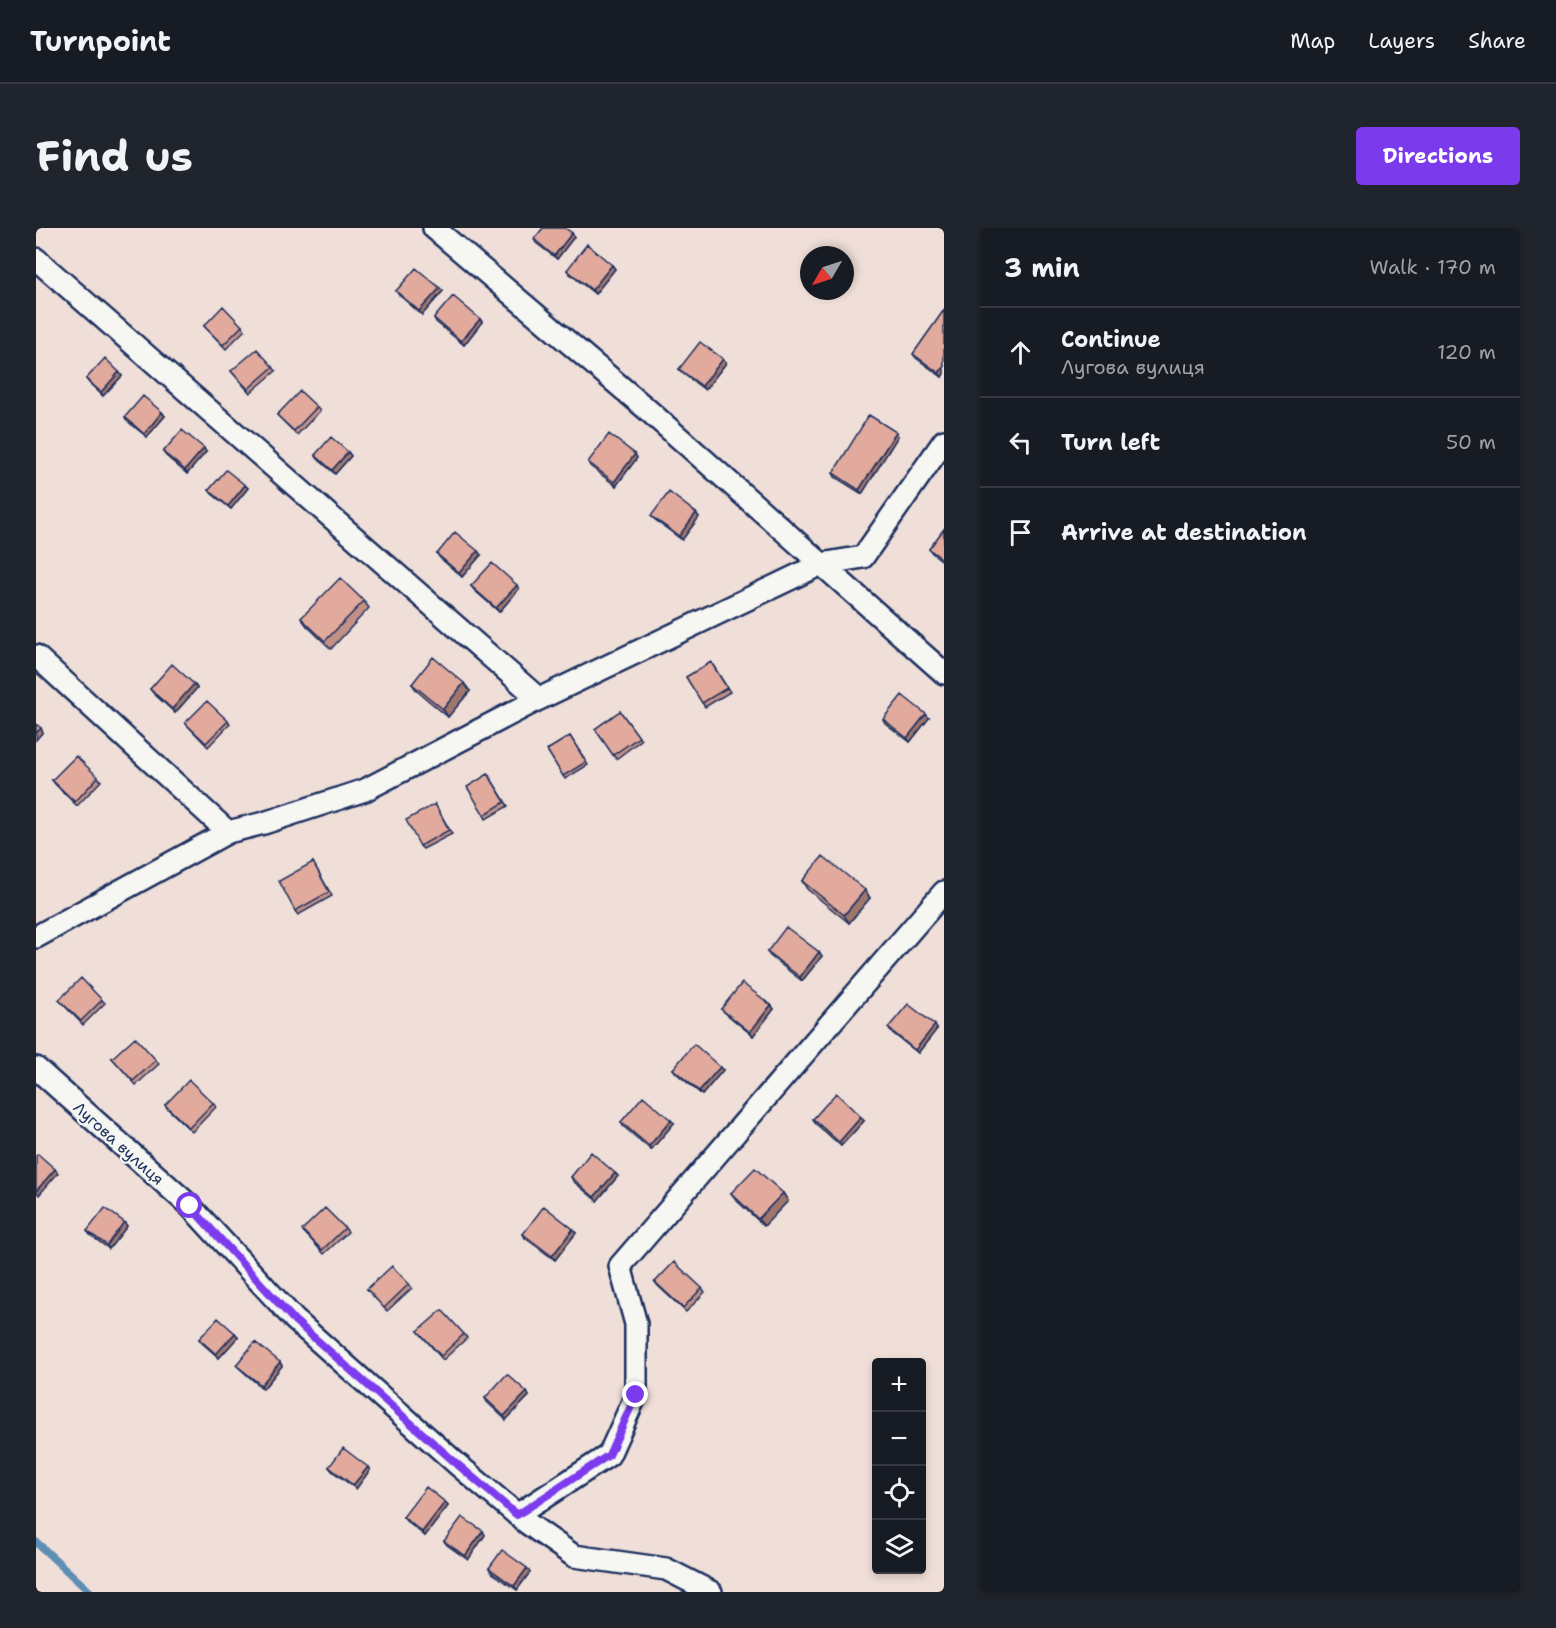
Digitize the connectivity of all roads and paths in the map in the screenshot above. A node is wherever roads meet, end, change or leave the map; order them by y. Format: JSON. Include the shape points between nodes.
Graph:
{"nodes":[{"id":1,"x":434,"y":228,"type":"edge"},
{"id":2,"x":36,"y":260,"type":"edge"},
{"id":3,"x":944,"y":441,"type":"edge"},
{"id":4,"x":821,"y":564,"type":"junction"},
{"id":5,"x":36,"y":656,"type":"edge"},
{"id":6,"x":944,"y":673,"type":"edge"},
{"id":7,"x":539,"y":699,"type":"junction"},
{"id":8,"x":228,"y":832,"type":"junction"},
{"id":9,"x":944,"y":892,"type":"edge"},
{"id":10,"x":36,"y":938,"type":"edge"},
{"id":11,"x":36,"y":1068,"type":"edge"},
{"id":12,"x":517,"y":1515,"type":"junction"},
{"id":13,"x":711,"y":1592,"type":"edge"}],
"edges":[{"from":1,"to":4,"type":"street"},
{"from":2,"to":7,"type":"street"},
{"from":3,"to":4,"type":"street","via":[[863,556]]},
{"from":4,"to":6,"type":"street"},
{"from":4,"to":7,"type":"street"},
{"from":5,"to":8,"type":"street"},
{"from":7,"to":8,"type":"street","via":[[365,790]]},
{"from":8,"to":10,"type":"street"},
{"from":9,"to":12,"type":"street","via":[[620,1266],[636,1324],[636,1395],[609,1455]]},
{"from":11,"to":12,"type":"street","name":"Лугова вулиця","via":[[190,1206],[294,1320]]},
{"from":12,"to":13,"type":"street","name":"Лугова вулиця","via":[[574,1556],[666,1569]]}]}
